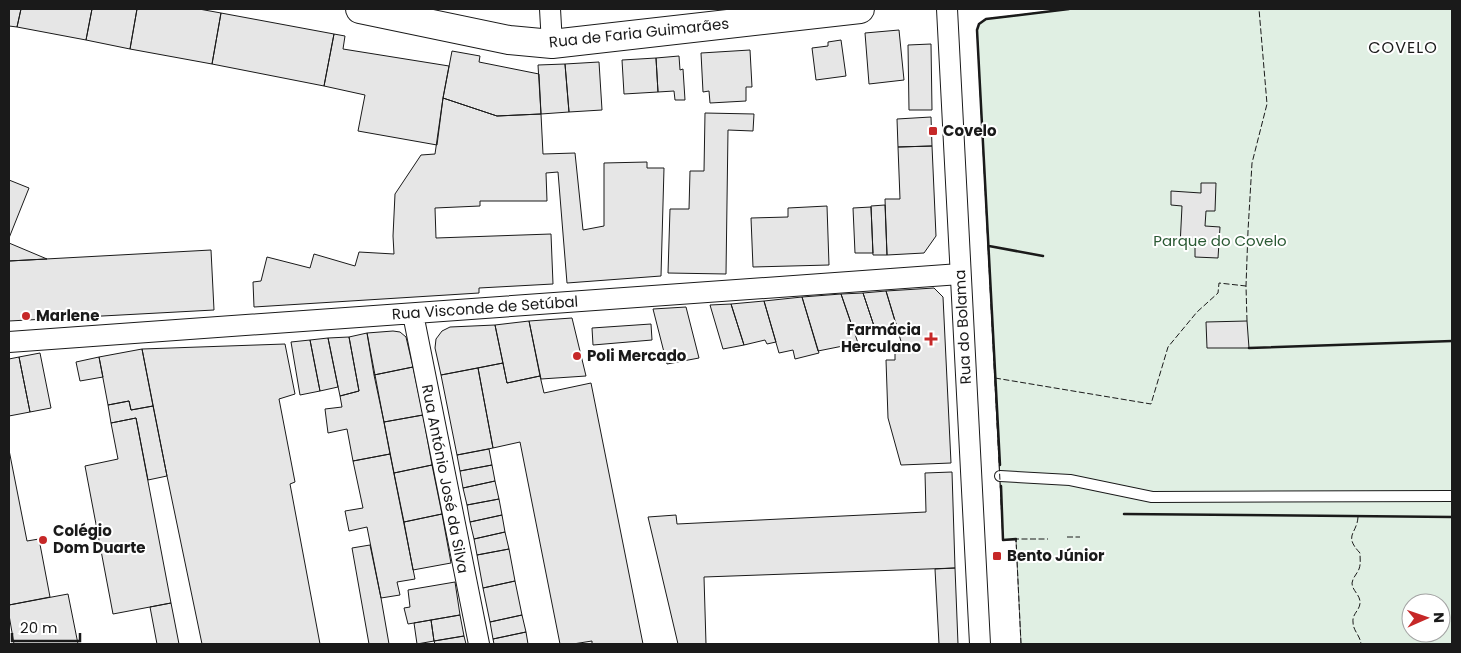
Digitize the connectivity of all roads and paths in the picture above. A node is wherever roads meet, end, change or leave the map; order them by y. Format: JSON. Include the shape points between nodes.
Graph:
{"nodes":[{"id":1,"x":360,"y":9,"type":"edge"},
{"id":2,"x":550,"y":9,"type":"edge"},
{"id":3,"x":860,"y":9,"type":"edge"},
{"id":4,"x":947,"y":9,"type":"edge"},
{"id":5,"x":552,"y":44,"type":"junction"},
{"id":6,"x":960,"y":274,"type":"junction"},
{"id":7,"x":413,"y":314,"type":"junction"},
{"id":8,"x":9,"y":342,"type":"edge"},
{"id":9,"x":1000,"y":476,"type":"dead end"},
{"id":10,"x":1452,"y":496,"type":"edge"},
{"id":11,"x":479,"y":644,"type":"edge"},
{"id":12,"x":980,"y":644,"type":"edge"}],
"edges":[{"from":1,"to":5,"type":"main road","name":"Rua de Faria Guimarães","via":[[509,40]]},
{"from":2,"to":5,"type":"street"},
{"from":3,"to":5,"type":"main road","name":"Rua de Faria Guimarães"},
{"from":4,"to":6,"type":"street","name":"Rua do Bolama"},
{"from":6,"to":7,"type":"street","name":"Rua Visconde de Setúbal"},
{"from":6,"to":12,"type":"street","name":"Rua do Bolama"},
{"from":7,"to":8,"type":"street","name":"Rua Visconde de Setúbal"},
{"from":7,"to":11,"type":"street","name":"Rua António José da Silva"},
{"from":9,"to":10,"type":"lane","via":[[1070,480],[1152,497]]}]}
